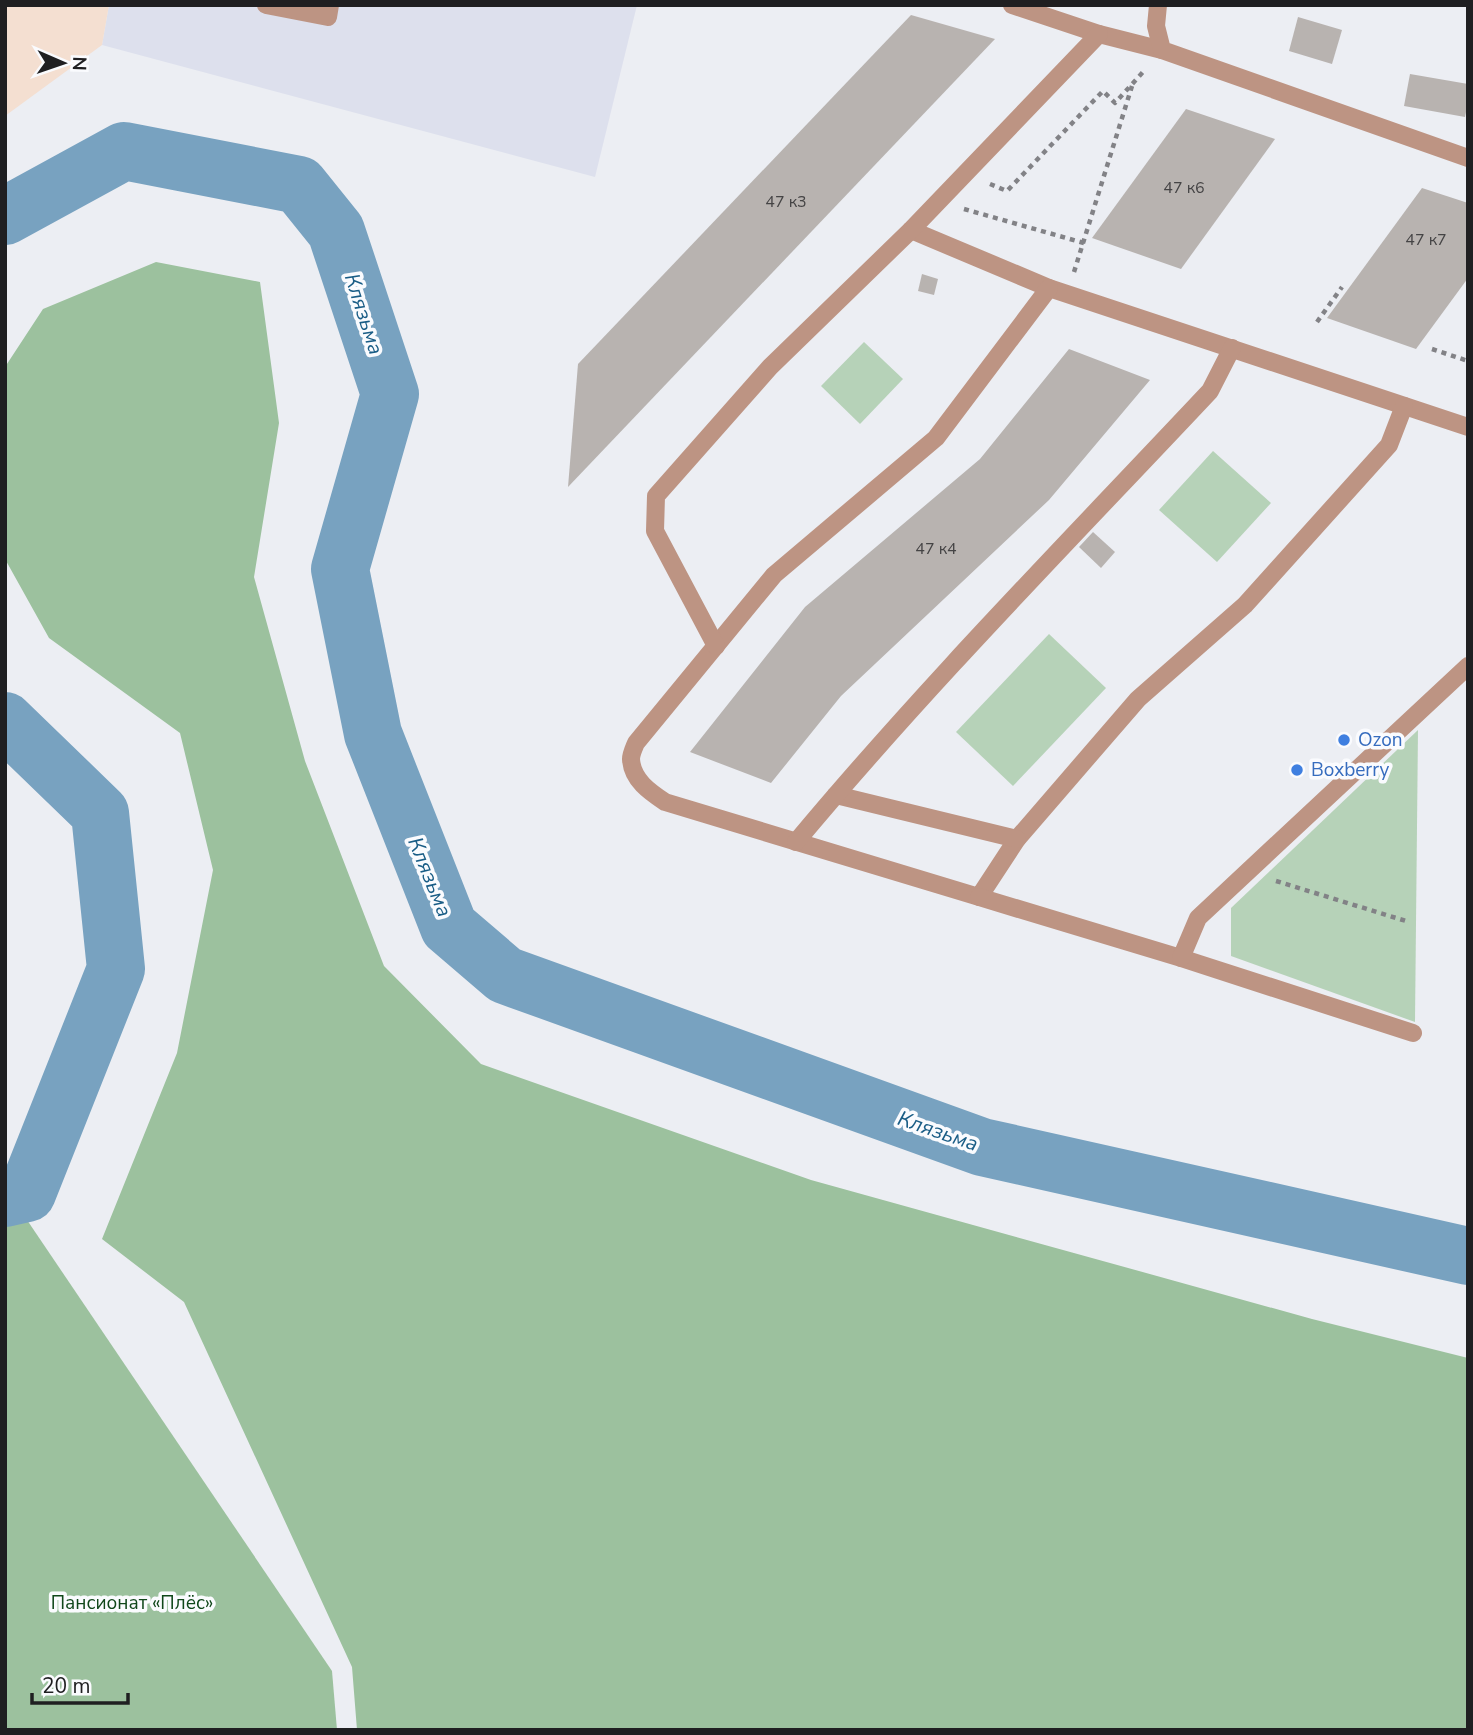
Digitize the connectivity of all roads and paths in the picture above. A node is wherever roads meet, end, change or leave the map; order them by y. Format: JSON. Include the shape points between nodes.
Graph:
{"nodes":[{"id":1,"x":266,"y":5,"type":"edge"},
{"id":2,"x":330,"y":5,"type":"edge"},
{"id":3,"x":1012,"y":5,"type":"edge"},
{"id":4,"x":1158,"y":5,"type":"edge"},
{"id":5,"x":1099,"y":34,"type":"junction"},
{"id":6,"x":1162,"y":50,"type":"junction"},
{"id":7,"x":1133,"y":82,"type":"junction"},
{"id":8,"x":1468,"y":158,"type":"edge"},
{"id":9,"x":988,"y":183,"type":"dead end"},
{"id":10,"x":937,"y":202,"type":"junction"},
{"id":11,"x":911,"y":230,"type":"junction"},
{"id":12,"x":1084,"y":243,"type":"junction"},
{"id":13,"x":1342,"y":287,"type":"dead end"},
{"id":14,"x":1058,"y":291,"type":"junction"},
{"id":15,"x":1317,"y":322,"type":"dead end"},
{"id":16,"x":1232,"y":348,"type":"junction"},
{"id":17,"x":1432,"y":349,"type":"dead end"},
{"id":18,"x":1468,"y":361,"type":"edge"},
{"id":19,"x":1404,"y":406,"type":"junction"},
{"id":20,"x":1468,"y":427,"type":"edge"},
{"id":21,"x":716,"y":646,"type":"junction"},
{"id":22,"x":1468,"y":666,"type":"edge"},
{"id":23,"x":836,"y":795,"type":"junction"},
{"id":24,"x":1017,"y":839,"type":"junction"},
{"id":25,"x":796,"y":842,"type":"junction"},
{"id":26,"x":1248,"y":872,"type":"junction"},
{"id":27,"x":978,"y":897,"type":"junction"},
{"id":28,"x":1406,"y":920,"type":"dead end"},
{"id":29,"x":1181,"y":958,"type":"junction"},
{"id":30,"x":1413,"y":1033,"type":"dead end"}],
"edges":[{"from":1,"to":2,"type":"lane","via":[[328,17]]},
{"from":3,"to":5,"type":"lane"},
{"from":4,"to":6,"type":"lane","via":[[1156,26]]},
{"from":5,"to":6,"type":"lane"},
{"from":5,"to":10,"type":"lane"},
{"from":6,"to":7,"type":"path"},
{"from":6,"to":8,"type":"lane"},
{"from":7,"to":9,"type":"path","via":[[1115,103],[1103,91],[1007,191]]},
{"from":7,"to":12,"type":"path"},
{"from":10,"to":11,"type":"lane"},
{"from":10,"to":12,"type":"path"},
{"from":11,"to":14,"type":"lane"},
{"from":11,"to":21,"type":"lane","via":[[770,367],[656,496],[655,531]]},
{"from":12,"to":14,"type":"path"},
{"from":13,"to":15,"type":"path"},
{"from":14,"to":16,"type":"lane"},
{"from":14,"to":21,"type":"lane","via":[[936,438],[775,575]]},
{"from":16,"to":19,"type":"lane"},
{"from":16,"to":23,"type":"lane","via":[[1210,391]]},
{"from":17,"to":18,"type":"path"},
{"from":19,"to":20,"type":"lane"},
{"from":19,"to":24,"type":"lane","via":[[1380,455],[1245,606],[1138,699]]},
{"from":21,"to":25,"type":"lane","via":[[636,743],[631,758],[636,776],[665,802]]},
{"from":22,"to":26,"type":"lane"},
{"from":23,"to":24,"type":"lane"},
{"from":23,"to":25,"type":"lane"},
{"from":24,"to":27,"type":"lane"},
{"from":25,"to":27,"type":"lane"},
{"from":26,"to":28,"type":"path"},
{"from":26,"to":29,"type":"lane","via":[[1198,918]]},
{"from":27,"to":29,"type":"lane"},
{"from":29,"to":30,"type":"lane"}]}
